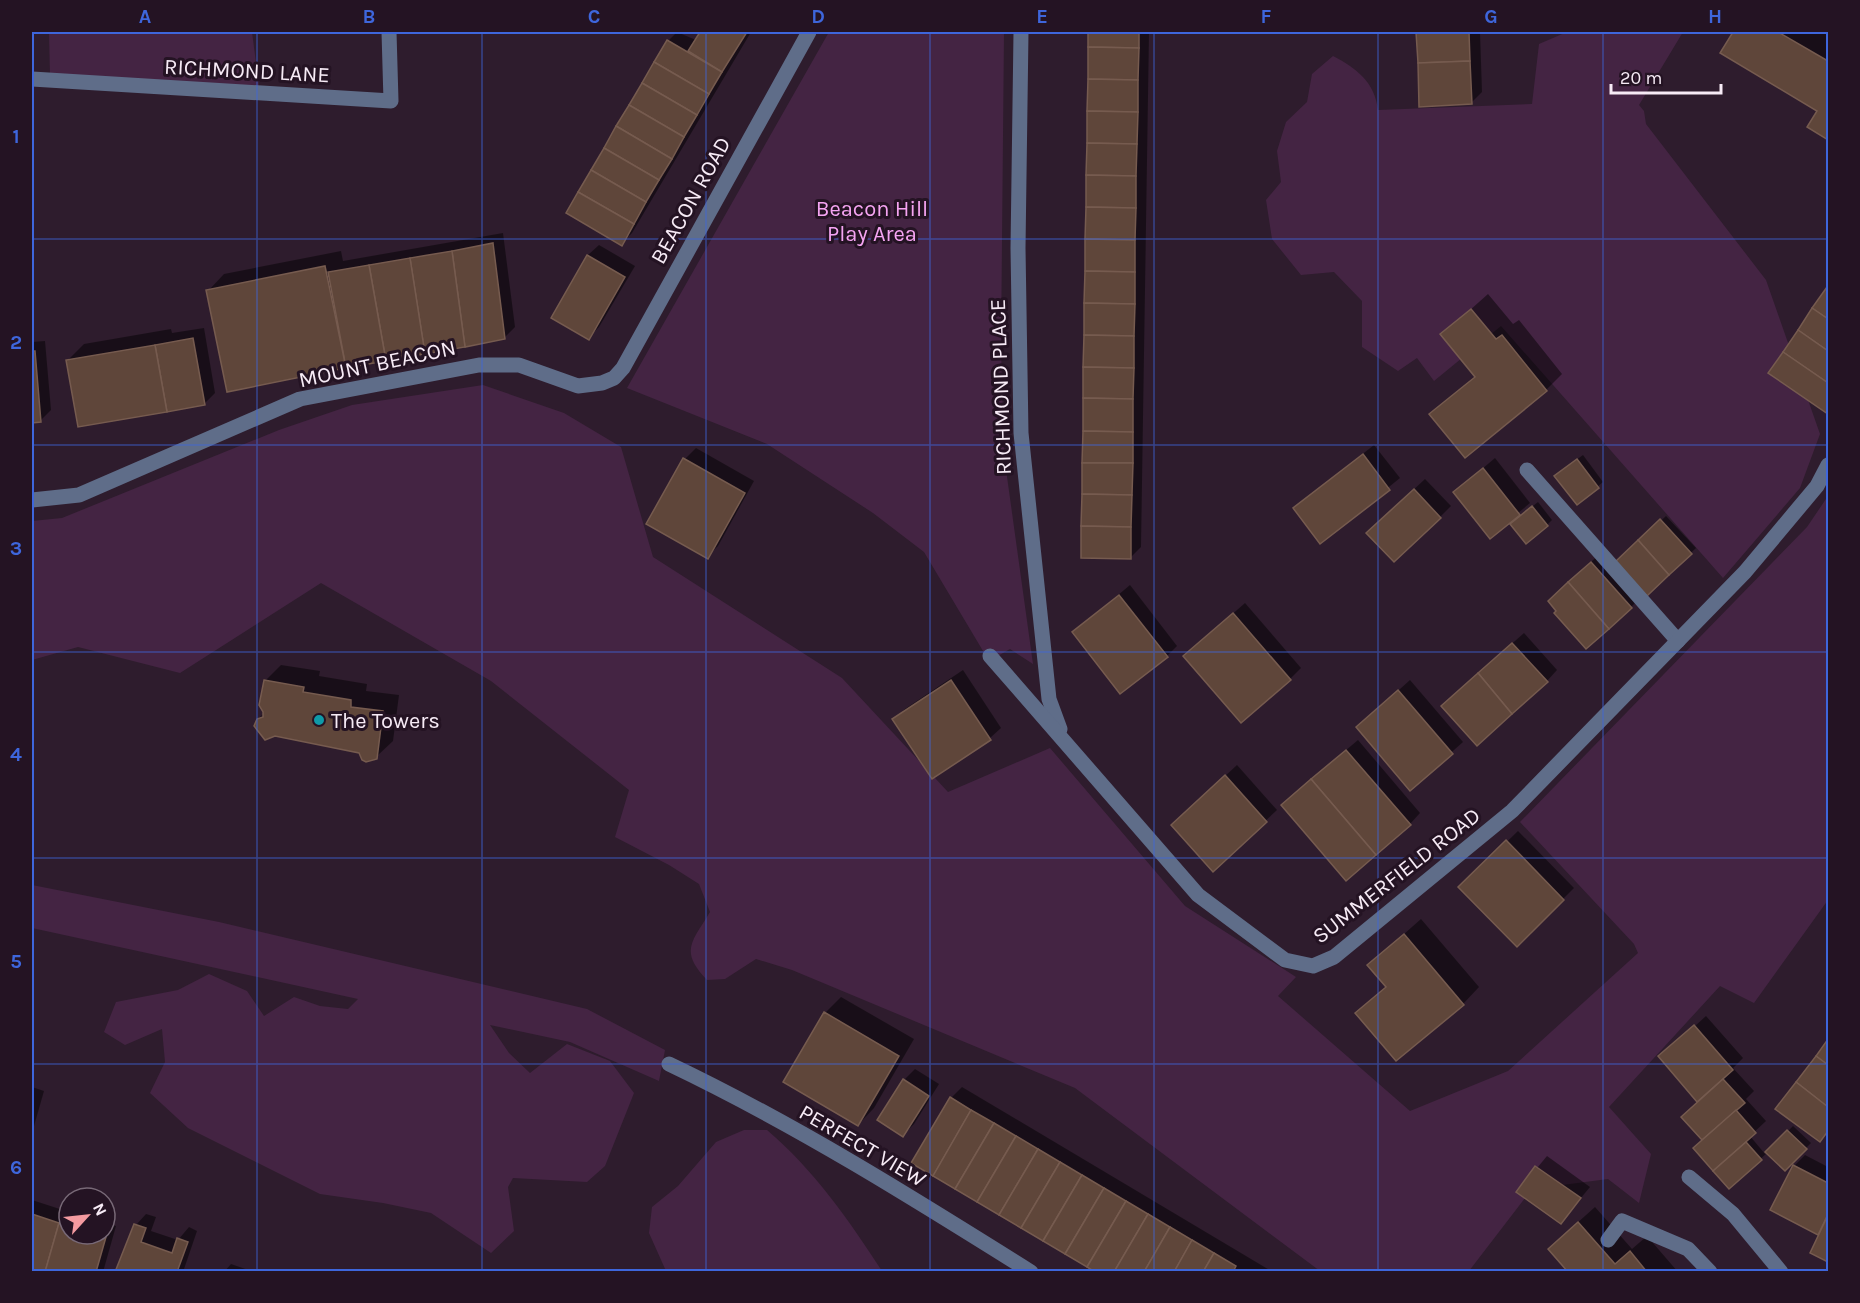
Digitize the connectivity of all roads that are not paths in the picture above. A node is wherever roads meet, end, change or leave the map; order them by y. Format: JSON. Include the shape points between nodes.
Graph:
{"nodes":[{"id":1,"x":389,"y":32,"type":"edge"},
{"id":2,"x":809,"y":32,"type":"edge"},
{"id":3,"x":1022,"y":32,"type":"edge"},
{"id":4,"x":32,"y":79,"type":"edge"},
{"id":5,"x":602,"y":383,"type":"joint"},
{"id":6,"x":1828,"y":465,"type":"edge"},
{"id":7,"x":1527,"y":470,"type":"dead end"},
{"id":8,"x":32,"y":500,"type":"edge"},
{"id":9,"x":1678,"y":641,"type":"junction"},
{"id":10,"x":990,"y":656,"type":"dead end"},
{"id":11,"x":1063,"y":738,"type":"junction"},
{"id":12,"x":669,"y":1064,"type":"dead end"},
{"id":13,"x":1689,"y":1177,"type":"dead end"},
{"id":14,"x":1608,"y":1240,"type":"dead end"},
{"id":15,"x":1030,"y":1272,"type":"edge"},
{"id":16,"x":1710,"y":1272,"type":"edge"},
{"id":17,"x":1781,"y":1272,"type":"edge"}],
"edges":[{"from":1,"to":4,"type":"street","name":"RICHMOND LANE","via":[[391,101]]},
{"from":2,"to":5,"type":"street","name":"BEACON ROAD","via":[[623,368]]},
{"from":3,"to":11,"type":"street","name":"RICHMOND PLACE","via":[[1018,248],[1021,433],[1049,699]]},
{"from":5,"to":8,"type":"street","name":"MOUNT BEACON","via":[[578,386],[519,365],[479,365],[300,399],[79,495]]},
{"from":6,"to":9,"type":"street","name":"SUMMERFIELD ROAD","via":[[1817,486],[1745,572]]},
{"from":7,"to":9,"type":"street"},
{"from":9,"to":11,"type":"street","name":"SUMMERFIELD ROAD","via":[[1512,811],[1334,957],[1312,966],[1285,960],[1198,895]]},
{"from":10,"to":11,"type":"street","name":"SUMMERFIELD ROAD"},
{"from":12,"to":15,"type":"street","name":"PERFECT VIEW","via":[[887,1182]]},
{"from":13,"to":17,"type":"street","via":[[1733,1214]]},
{"from":14,"to":16,"type":"street","via":[[1622,1221],[1688,1249]]}]}
